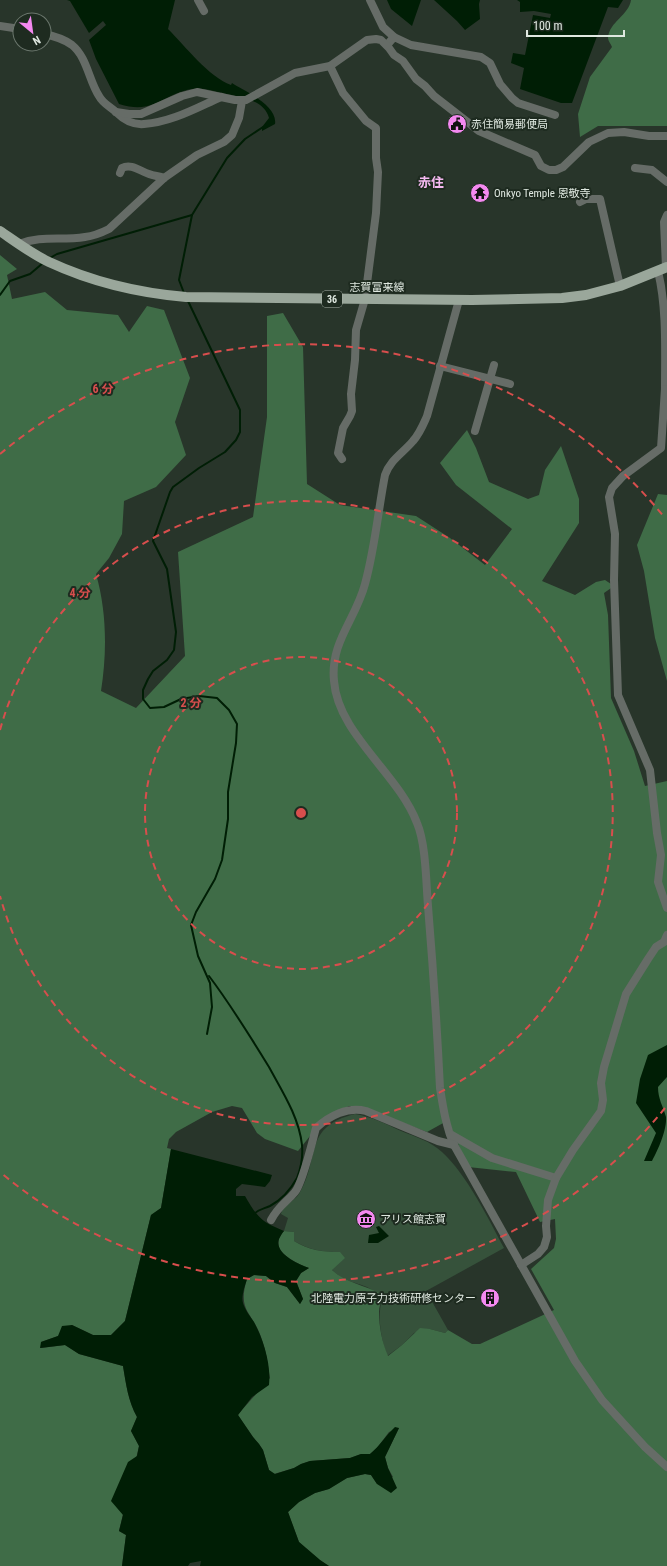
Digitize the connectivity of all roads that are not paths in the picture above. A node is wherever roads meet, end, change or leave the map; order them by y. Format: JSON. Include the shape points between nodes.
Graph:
{"nodes":[{"id":1,"x":198,"y":0,"type":"edge"},
{"id":2,"x":370,"y":0,"type":"edge"},
{"id":3,"x":204,"y":11,"type":"dead end"},
{"id":4,"x":0,"y":26,"type":"edge"},
{"id":5,"x":12,"y":28,"type":"edge"},
{"id":6,"x":52,"y":36,"type":"edge"},
{"id":7,"x":394,"y":37,"type":"junction"},
{"id":8,"x":387,"y":45,"type":"junction"},
{"id":9,"x":330,"y":66,"type":"junction"},
{"id":10,"x":221,"y":97,"type":"junction"},
{"id":11,"x":244,"y":101,"type":"junction"},
{"id":12,"x":116,"y":112,"type":"junction"},
{"id":13,"x":555,"y":115,"type":"dead end"},
{"id":14,"x":667,"y":136,"type":"edge"},
{"id":15,"x":635,"y":168,"type":"dead end"},
{"id":16,"x":120,"y":173,"type":"dead end"},
{"id":17,"x":164,"y":178,"type":"junction"},
{"id":18,"x":667,"y":182,"type":"edge"},
{"id":19,"x":580,"y":202,"type":"dead end"},
{"id":20,"x":667,"y":215,"type":"edge"},
{"id":21,"x":1,"y":233,"type":"edge"},
{"id":22,"x":19,"y":244,"type":"junction"},
{"id":23,"x":664,"y":268,"type":"edge"},
{"id":24,"x":620,"y":286,"type":"junction"},
{"id":25,"x":365,"y":299,"type":"junction"},
{"id":26,"x":458,"y":300,"type":"junction"},
{"id":27,"x":494,"y":365,"type":"dead end"},
{"id":28,"x":440,"y":366,"type":"junction"},
{"id":29,"x":490,"y":378,"type":"junction"},
{"id":30,"x":510,"y":384,"type":"dead end"},
{"id":31,"x":666,"y":393,"type":"edge"},
{"id":32,"x":475,"y":431,"type":"dead end"},
{"id":33,"x":342,"y":459,"type":"dead end"},
{"id":34,"x":667,"y":908,"type":"edge"},
{"id":35,"x":667,"y":936,"type":"edge"},
{"id":36,"x":450,"y":1134,"type":"junction"},
{"id":37,"x":454,"y":1145,"type":"junction"},
{"id":38,"x":556,"y":1178,"type":"junction"},
{"id":39,"x":271,"y":1220,"type":"dead end"},
{"id":40,"x":521,"y":1265,"type":"junction"},
{"id":41,"x":667,"y":1467,"type":"edge"}],
"edges":[{"from":1,"to":3,"type":"street"},
{"from":2,"to":7,"type":"street","via":[[383,27]]},
{"from":4,"to":5,"type":"street"},
{"from":6,"to":12,"type":"street","via":[[63,39],[73,46],[84,61],[99,97]]},
{"from":7,"to":8,"type":"street"},
{"from":7,"to":13,"type":"street","via":[[411,45],[481,57],[490,63],[500,84],[518,103]]},
{"from":8,"to":9,"type":"street","via":[[381,40],[367,40]]},
{"from":8,"to":14,"type":"street","via":[[416,79],[479,131],[535,155],[541,166],[549,170],[563,167],[589,142],[608,133]]},
{"from":9,"to":11,"type":"street","via":[[296,73]]},
{"from":9,"to":25,"type":"street","via":[[343,93],[366,121],[376,128],[376,213]]},
{"from":10,"to":11,"type":"street"},
{"from":10,"to":12,"type":"street","via":[[197,92],[141,114]]},
{"from":10,"to":12,"type":"street","via":[[177,118],[143,124],[125,120]]},
{"from":11,"to":17,"type":"street","via":[[232,135]]},
{"from":15,"to":18,"type":"street","via":[[652,170]]},
{"from":16,"to":17,"type":"street","via":[[122,168],[128,166]]},
{"from":17,"to":22,"type":"street","via":[[109,229],[85,237],[35,238]]},
{"from":19,"to":24,"type":"street","via":[[586,199],[600,199]]},
{"from":20,"to":23,"type":"street","via":[[664,222]]},
{"from":21,"to":22,"type":"main road","name":"志賀富来線","number":"36"},
{"from":22,"to":25,"type":"main road","name":"志賀富来線","number":"36","via":[[66,269],[103,282],[158,294],[193,297]]},
{"from":23,"to":24,"type":"main road","name":"志賀富来線","number":"36"},
{"from":23,"to":31,"type":"street"},
{"from":24,"to":26,"type":"main road","name":"志賀富来線","number":"36","via":[[562,298]]},
{"from":25,"to":26,"type":"main road","name":"志賀富来線","number":"36"},
{"from":25,"to":33,"type":"street","via":[[356,330],[352,411],[343,428],[338,453]]},
{"from":26,"to":28,"type":"street"},
{"from":27,"to":29,"type":"street"},
{"from":28,"to":29,"type":"street"},
{"from":28,"to":36,"type":"street","via":[[427,416],[420,432],[387,468],[366,583],[341,637],[335,657],[334,675],[336,693],[343,714],[402,793],[421,835],[434,970],[440,1088]]},
{"from":29,"to":30,"type":"street"},
{"from":29,"to":32,"type":"street"},
{"from":31,"to":34,"type":"street","via":[[661,448],[623,476],[612,488],[609,497],[614,534],[618,695],[650,770],[661,855],[658,882]]},
{"from":35,"to":38,"type":"street","via":[[664,942],[656,947],[626,994],[604,1067],[601,1111]]},
{"from":36,"to":37,"type":"street"},
{"from":36,"to":38,"type":"street","via":[[492,1158]]},
{"from":37,"to":39,"type":"street","via":[[438,1141],[366,1111],[359,1109],[341,1112],[316,1128],[296,1191],[276,1210]]},
{"from":37,"to":40,"type":"street"},
{"from":38,"to":40,"type":"street","via":[[548,1200],[547,1237],[544,1247]]},
{"from":40,"to":41,"type":"street","via":[[575,1361],[602,1400],[644,1447]]}]}
